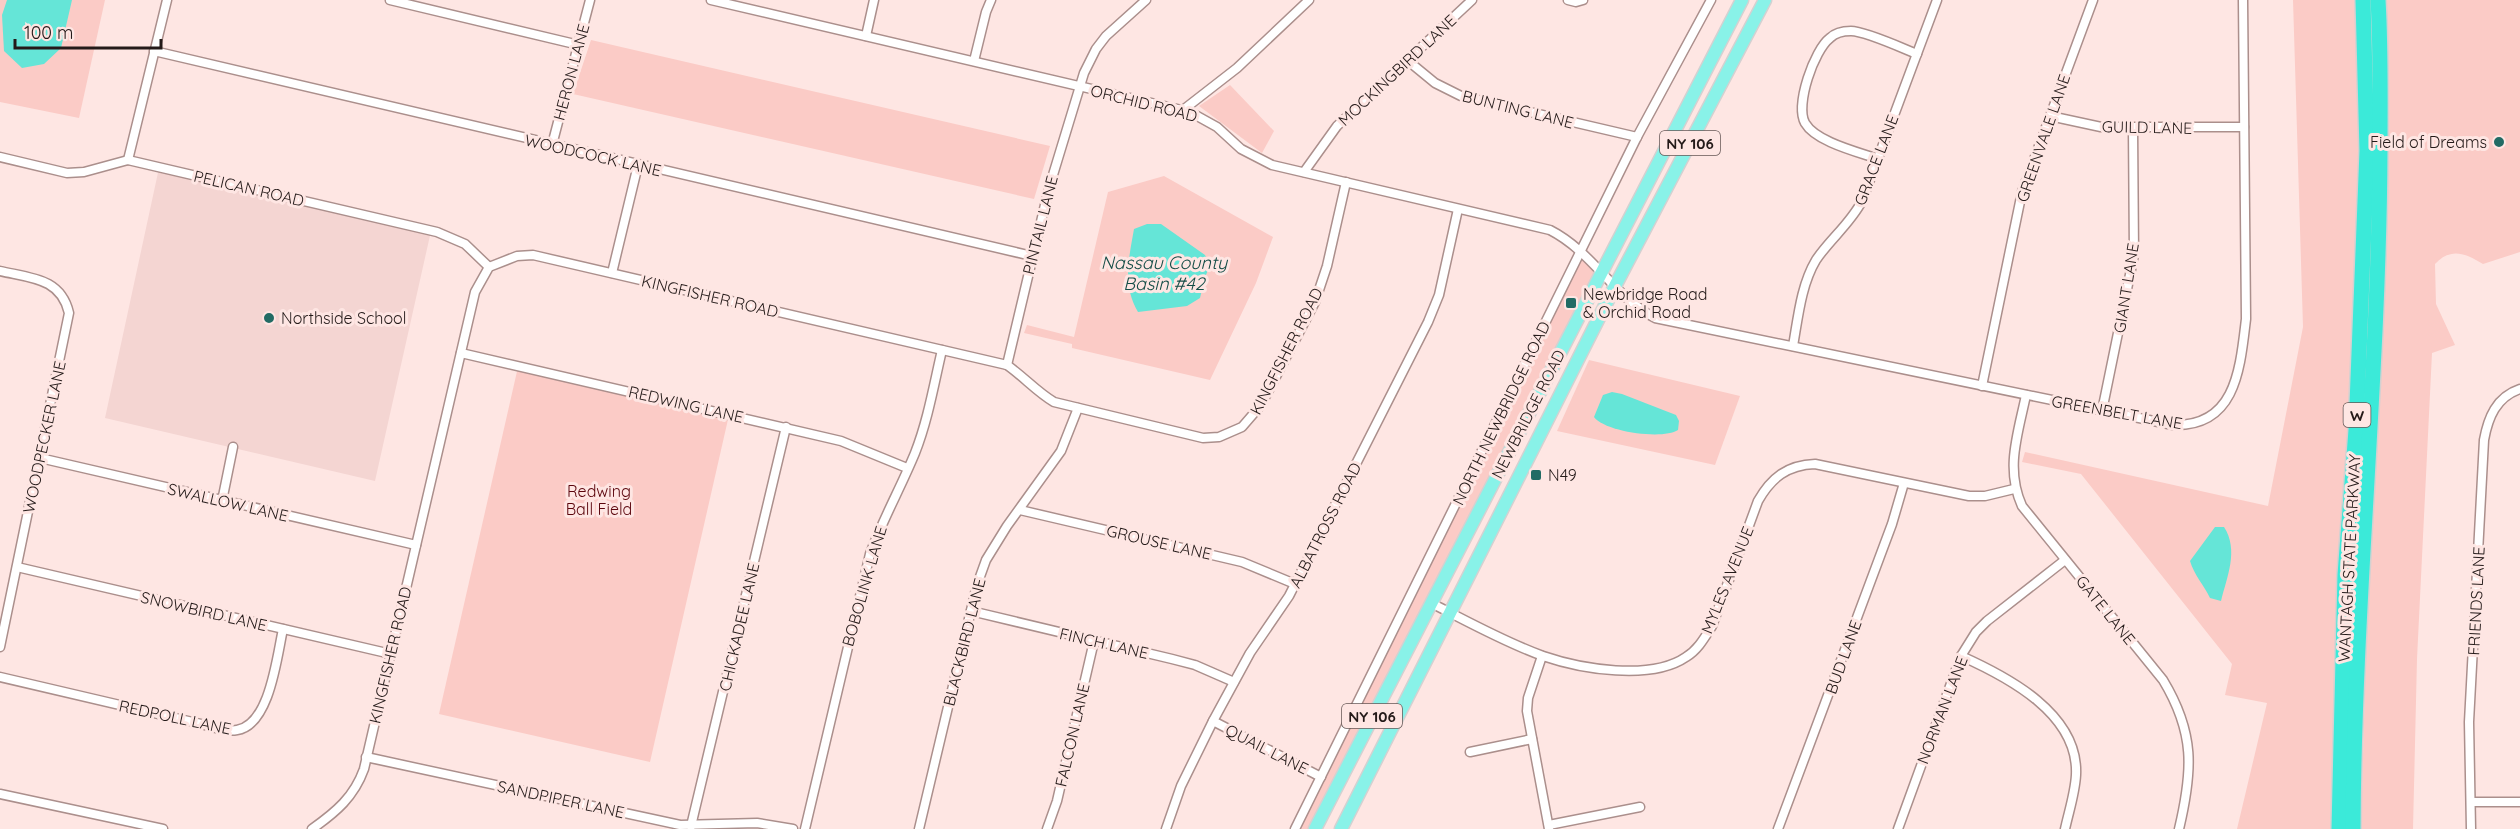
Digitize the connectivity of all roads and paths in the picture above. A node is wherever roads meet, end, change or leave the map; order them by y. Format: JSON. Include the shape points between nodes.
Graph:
{"nodes":[{"id":1,"x":166,"y":0,"type":"edge"},
{"id":2,"x":390,"y":0,"type":"edge"},
{"id":3,"x":590,"y":0,"type":"edge"},
{"id":4,"x":711,"y":0,"type":"edge"},
{"id":5,"x":761,"y":0,"type":"edge"},
{"id":6,"x":874,"y":0,"type":"edge"},
{"id":7,"x":991,"y":0,"type":"edge"},
{"id":8,"x":1146,"y":0,"type":"edge"},
{"id":9,"x":1309,"y":0,"type":"edge"},
{"id":10,"x":1473,"y":0,"type":"edge"},
{"id":11,"x":1568,"y":0,"type":"edge"},
{"id":12,"x":1583,"y":0,"type":"edge"},
{"id":13,"x":1711,"y":0,"type":"edge"},
{"id":14,"x":1742,"y":0,"type":"edge"},
{"id":15,"x":1937,"y":0,"type":"edge"},
{"id":16,"x":2093,"y":0,"type":"edge"},
{"id":17,"x":2243,"y":0,"type":"edge"},
{"id":18,"x":2363,"y":0,"type":"edge"},
{"id":19,"x":2378,"y":0,"type":"edge"},
{"id":20,"x":1763,"y":1,"type":"edge"},
{"id":21,"x":758,"y":11,"type":"junction"},
{"id":22,"x":866,"y":36,"type":"junction"},
{"id":23,"x":579,"y":45,"type":"junction"},
{"id":24,"x":154,"y":51,"type":"junction"},
{"id":25,"x":1917,"y":54,"type":"junction"},
{"id":26,"x":1407,"y":60,"type":"junction"},
{"id":27,"x":974,"y":61,"type":"junction"},
{"id":28,"x":1079,"y":86,"type":"junction"},
{"id":29,"x":1183,"y":110,"type":"junction"},
{"id":30,"x":2050,"y":116,"type":"junction"},
{"id":31,"x":2244,"y":127,"type":"junction"},
{"id":32,"x":2133,"y":128,"type":"junction"},
{"id":33,"x":1637,"y":137,"type":"junction"},
{"id":34,"x":552,"y":145,"type":"junction"},
{"id":35,"x":0,"y":157,"type":"edge"},
{"id":36,"x":128,"y":159,"type":"junction"},
{"id":37,"x":1878,"y":159,"type":"junction"},
{"id":38,"x":638,"y":165,"type":"junction"},
{"id":39,"x":1304,"y":172,"type":"junction"},
{"id":40,"x":1346,"y":182,"type":"junction"},
{"id":41,"x":1458,"y":209,"type":"junction"},
{"id":42,"x":1581,"y":250,"type":"junction"},
{"id":43,"x":1032,"y":256,"type":"junction"},
{"id":44,"x":489,"y":267,"type":"junction"},
{"id":45,"x":0,"y":271,"type":"edge"},
{"id":46,"x":612,"y":273,"type":"junction"},
{"id":47,"x":1601,"y":273,"type":"junction"},
{"id":48,"x":1615,"y":286,"type":"junction"},
{"id":49,"x":1793,"y":346,"type":"junction"},
{"id":50,"x":942,"y":350,"type":"junction"},
{"id":51,"x":461,"y":353,"type":"junction"},
{"id":52,"x":1007,"y":365,"type":"junction"},
{"id":53,"x":1982,"y":386,"type":"junction"},
{"id":54,"x":2520,"y":389,"type":"edge"},
{"id":55,"x":2026,"y":395,"type":"junction"},
{"id":56,"x":1078,"y":408,"type":"junction"},
{"id":57,"x":2102,"y":411,"type":"junction"},
{"id":58,"x":786,"y":427,"type":"junction"},
{"id":59,"x":233,"y":447,"type":"dead end"},
{"id":60,"x":40,"y":458,"type":"junction"},
{"id":61,"x":907,"y":468,"type":"junction"},
{"id":62,"x":1904,"y":483,"type":"junction"},
{"id":63,"x":2014,"y":489,"type":"junction"},
{"id":64,"x":222,"y":501,"type":"junction"},
{"id":65,"x":1020,"y":510,"type":"junction"},
{"id":66,"x":416,"y":545,"type":"junction"},
{"id":67,"x":2065,"y":560,"type":"junction"},
{"id":68,"x":17,"y":567,"type":"junction"},
{"id":69,"x":1295,"y":584,"type":"junction"},
{"id":70,"x":1431,"y":603,"type":"junction"},
{"id":71,"x":971,"y":611,"type":"junction"},
{"id":72,"x":1450,"y":613,"type":"junction"},
{"id":73,"x":283,"y":629,"type":"junction"},
{"id":74,"x":1094,"y":641,"type":"junction"},
{"id":75,"x":0,"y":647,"type":"edge"},
{"id":76,"x":391,"y":654,"type":"junction"},
{"id":77,"x":1542,"y":656,"type":"junction"},
{"id":78,"x":1961,"y":656,"type":"junction"},
{"id":79,"x":0,"y":676,"type":"edge"},
{"id":80,"x":1234,"y":682,"type":"junction"},
{"id":81,"x":1213,"y":721,"type":"junction"},
{"id":82,"x":1532,"y":738,"type":"junction"},
{"id":83,"x":1470,"y":752,"type":"dead end"},
{"id":84,"x":366,"y":757,"type":"junction"},
{"id":85,"x":1321,"y":777,"type":"junction"},
{"id":86,"x":0,"y":794,"type":"edge"},
{"id":87,"x":2471,"y":802,"type":"junction"},
{"id":88,"x":2520,"y":802,"type":"edge"},
{"id":89,"x":1640,"y":807,"type":"dead end"},
{"id":90,"x":692,"y":826,"type":"junction"},
{"id":91,"x":1549,"y":827,"type":"edge"},
{"id":92,"x":163,"y":829,"type":"edge"},
{"id":93,"x":312,"y":829,"type":"edge"},
{"id":94,"x":793,"y":829,"type":"edge"},
{"id":95,"x":805,"y":829,"type":"edge"},
{"id":96,"x":919,"y":829,"type":"edge"},
{"id":97,"x":1047,"y":829,"type":"edge"},
{"id":98,"x":1166,"y":829,"type":"edge"},
{"id":99,"x":1295,"y":829,"type":"edge"},
{"id":100,"x":1315,"y":829,"type":"edge"},
{"id":101,"x":1341,"y":829,"type":"edge"},
{"id":102,"x":1778,"y":829,"type":"edge"},
{"id":103,"x":1898,"y":829,"type":"edge"},
{"id":104,"x":2065,"y":829,"type":"edge"},
{"id":105,"x":2179,"y":829,"type":"edge"},
{"id":106,"x":2338,"y":829,"type":"edge"},
{"id":107,"x":2353,"y":829,"type":"edge"},
{"id":108,"x":2471,"y":829,"type":"edge"}],
"edges":[{"from":1,"to":24,"type":"street"},
{"from":2,"to":23,"type":"street"},
{"from":3,"to":23,"type":"street","name":"HERON LANE"},
{"from":4,"to":21,"type":"street","name":"ORCHID ROAD"},
{"from":5,"to":21,"type":"street"},
{"from":6,"to":22,"type":"street"},
{"from":7,"to":27,"type":"street"},
{"from":8,"to":28,"type":"street","name":"PINTAIL LANE","via":[[1096,49]]},
{"from":9,"to":29,"type":"street","via":[[1237,68]]},
{"from":10,"to":26,"type":"street","name":"MOCKINGBIRD LANE"},
{"from":11,"to":12,"type":"street"},
{"from":13,"to":33,"type":"street","name":"NORTH NEWBRIDGE ROAD"},
{"from":14,"to":47,"type":"main road","name":"NEWBRIDGE ROAD","number":"NY 106"},
{"from":15,"to":25,"type":"street","name":"GRACE LANE"},
{"from":16,"to":30,"type":"street","name":"GREENVALE LANE"},
{"from":17,"to":31,"type":"street","name":"GREENBELT LANE"},
{"from":18,"to":106,"type":"highway","name":"WANTAGH STATE PARKWAY","number":"W","via":[[2367,151],[2356,430],[2345,575]]},
{"from":19,"to":107,"type":"highway","name":"WANTAGH STATE PARKWAY","number":"W","via":[[2380,219],[2359,612]]},
{"from":20,"to":48,"type":"main road","name":"NEWBRIDGE ROAD","number":"NY 106"},
{"from":21,"to":22,"type":"street","name":"ORCHID ROAD"},
{"from":22,"to":27,"type":"street","name":"ORCHID ROAD"},
{"from":23,"to":34,"type":"street","name":"HERON LANE"},
{"from":24,"to":34,"type":"street","name":"WOODCOCK LANE"},
{"from":24,"to":36,"type":"street"},
{"from":25,"to":37,"type":"street","name":"GRACE LANE"},
{"from":25,"to":37,"type":"street","via":[[1853,31],[1831,37],[1816,58],[1801,103],[1804,122],[1820,137]]},
{"from":26,"to":33,"type":"street","name":"BUNTING LANE","via":[[1435,83],[1461,96]]},
{"from":26,"to":39,"type":"street","name":"MOCKINGBIRD LANE","via":[[1337,126]]},
{"from":27,"to":28,"type":"street","name":"ORCHID ROAD"},
{"from":28,"to":29,"type":"street","name":"ORCHID ROAD"},
{"from":28,"to":43,"type":"street","name":"PINTAIL LANE"},
{"from":29,"to":39,"type":"street","name":"ORCHID ROAD","via":[[1203,117],[1254,157]]},
{"from":30,"to":32,"type":"street","name":"GUILD LANE","via":[[2101,128]]},
{"from":30,"to":53,"type":"street","name":"GREENVALE LANE","via":[[2022,192]]},
{"from":31,"to":32,"type":"street","name":"GUILD LANE"},
{"from":31,"to":57,"type":"street","name":"GREENBELT LANE","via":[[2246,319],[2230,395],[2212,416],[2189,426]]},
{"from":32,"to":57,"type":"street","name":"GIANT LANE","via":[[2134,255]]},
{"from":33,"to":42,"type":"street","name":"NORTH NEWBRIDGE ROAD"},
{"from":34,"to":38,"type":"street","name":"WOODCOCK LANE"},
{"from":35,"to":36,"type":"street","name":"PELICAN ROAD","via":[[68,172],[84,172]]},
{"from":36,"to":44,"type":"street","name":"PELICAN ROAD","via":[[438,232],[465,244]]},
{"from":37,"to":49,"type":"street","name":"GRACE LANE","via":[[1854,216],[1825,248],[1809,274]]},
{"from":38,"to":43,"type":"street","name":"WOODCOCK LANE"},
{"from":38,"to":46,"type":"street"},
{"from":39,"to":40,"type":"street","name":"ORCHID ROAD"},
{"from":40,"to":41,"type":"street","name":"ORCHID ROAD"},
{"from":40,"to":56,"type":"street","name":"KINGFISHER ROAD","via":[[1315,302],[1261,405],[1242,427],[1219,437],[1203,438]]},
{"from":41,"to":42,"type":"street","name":"ORCHID ROAD","via":[[1550,230]]},
{"from":41,"to":69,"type":"street","name":"ALBATROSS ROAD","via":[[1439,295],[1428,322]]},
{"from":42,"to":47,"type":"street","name":"ORCHID ROAD"},
{"from":42,"to":85,"type":"street","name":"NORTH NEWBRIDGE ROAD"},
{"from":43,"to":52,"type":"street","name":"PINTAIL LANE"},
{"from":44,"to":46,"type":"street","name":"KINGFISHER ROAD","via":[[517,256],[533,255]]},
{"from":44,"to":51,"type":"street","name":"KINGFISHER ROAD","via":[[475,292]]},
{"from":45,"to":60,"type":"street","name":"WOODPECKER LANE","via":[[46,282],[58,289],[67,302],[69,313]]},
{"from":46,"to":50,"type":"street","name":"KINGFISHER ROAD"},
{"from":47,"to":48,"type":"street","name":"ORCHID ROAD"},
{"from":47,"to":70,"type":"main road","name":"NEWBRIDGE ROAD","number":"NY 106"},
{"from":48,"to":49,"type":"street","name":"GREENBELT LANE","via":[[1639,310],[1655,318]]},
{"from":48,"to":72,"type":"main road","name":"NEWBRIDGE ROAD","number":"NY 106"},
{"from":49,"to":53,"type":"street","name":"GREENBELT LANE"},
{"from":50,"to":52,"type":"street","name":"KINGFISHER ROAD"},
{"from":50,"to":61,"type":"street","name":"BOBOLINK LANE","via":[[925,423]]},
{"from":51,"to":58,"type":"street","name":"REDWING LANE"},
{"from":51,"to":66,"type":"street","name":"KINGFISHER ROAD"},
{"from":52,"to":56,"type":"street","name":"KINGFISHER ROAD","via":[[1041,395]]},
{"from":53,"to":55,"type":"street","name":"GREENBELT LANE"},
{"from":54,"to":87,"type":"street","name":"FRIENDS LANE","via":[[2492,411],[2484,440],[2469,722]]},
{"from":55,"to":57,"type":"street","name":"GREENBELT LANE"},
{"from":55,"to":63,"type":"street","name":"GATE LANE","via":[[2013,458]]},
{"from":56,"to":65,"type":"street","name":"BLACKBIRD LANE","via":[[1061,451]]},
{"from":58,"to":61,"type":"street","name":"REDWING LANE","via":[[841,441]]},
{"from":58,"to":90,"type":"street","name":"CHICKADEE LANE"},
{"from":59,"to":64,"type":"street"},
{"from":60,"to":64,"type":"street","name":"SWALLOW LANE"},
{"from":60,"to":68,"type":"street","name":"WOODPECKER LANE"},
{"from":61,"to":95,"type":"street","name":"BOBOLINK LANE","via":[[870,554]]},
{"from":62,"to":63,"type":"street","name":"MYLES AVENUE","via":[[1969,496]]},
{"from":62,"to":77,"type":"street","name":"MYLES AVENUE","via":[[1815,464],[1793,467],[1776,477],[1758,501],[1712,626],[1694,651],[1671,665],[1640,670],[1604,668]]},
{"from":62,"to":102,"type":"street","name":"BUD LANE"},
{"from":63,"to":67,"type":"street","name":"GATE LANE","via":[[2022,506]]},
{"from":64,"to":66,"type":"street","name":"SWALLOW LANE"},
{"from":65,"to":69,"type":"street","name":"GROUSE LANE","via":[[1242,561]]},
{"from":65,"to":71,"type":"street","name":"BLACKBIRD LANE","via":[[986,560]]},
{"from":66,"to":76,"type":"street","name":"KINGFISHER ROAD"},
{"from":67,"to":78,"type":"street","name":"NORMAN LANE","via":[[1987,621]]},
{"from":67,"to":105,"type":"street","name":"GATE LANE","via":[[2163,680],[2181,715],[2189,745],[2190,771]]},
{"from":68,"to":73,"type":"street","name":"SNOWBIRD LANE"},
{"from":68,"to":75,"type":"street","name":"WOODPECKER LANE"},
{"from":69,"to":80,"type":"street","name":"ALBATROSS ROAD"},
{"from":70,"to":72,"type":"street","name":"MYLES AVENUE"},
{"from":70,"to":100,"type":"main road","name":"NEWBRIDGE ROAD","number":"NY 106"},
{"from":71,"to":74,"type":"street","name":"FINCH LANE"},
{"from":71,"to":96,"type":"street","name":"BLACKBIRD LANE"},
{"from":72,"to":77,"type":"street","name":"MYLES AVENUE"},
{"from":72,"to":101,"type":"main road","name":"NEWBRIDGE ROAD","number":"NY 106"},
{"from":73,"to":76,"type":"street","name":"SNOWBIRD LANE"},
{"from":73,"to":79,"type":"street","name":"REDPOLL LANE","via":[[263,709],[253,722],[239,730]]},
{"from":74,"to":80,"type":"street","name":"FINCH LANE","via":[[1195,665]]},
{"from":74,"to":97,"type":"street","name":"FALCON LANE"},
{"from":76,"to":84,"type":"street","name":"KINGFISHER ROAD"},
{"from":77,"to":82,"type":"street","via":[[1527,706]]},
{"from":78,"to":103,"type":"street","name":"NORMAN LANE"},
{"from":78,"to":104,"type":"street","via":[[2021,687],[2059,724],[2071,744],[2076,774]]},
{"from":80,"to":81,"type":"street","name":"ALBATROSS ROAD"},
{"from":81,"to":85,"type":"street","name":"QUAIL LANE"},
{"from":81,"to":98,"type":"street","name":"ALBATROSS ROAD","via":[[1181,786]]},
{"from":82,"to":83,"type":"street"},
{"from":82,"to":91,"type":"street"},
{"from":84,"to":90,"type":"street","name":"SANDPIPER LANE"},
{"from":84,"to":93,"type":"street","name":"KINGFISHER ROAD","via":[[360,781],[350,797]]},
{"from":85,"to":99,"type":"street","name":"NORTH NEWBRIDGE ROAD"},
{"from":86,"to":92,"type":"street"},
{"from":87,"to":88,"type":"street"},
{"from":87,"to":108,"type":"street","name":"FRIENDS LANE"},
{"from":89,"to":91,"type":"street"},
{"from":90,"to":94,"type":"street","name":"SANDPIPER LANE","via":[[757,823]]}]}
